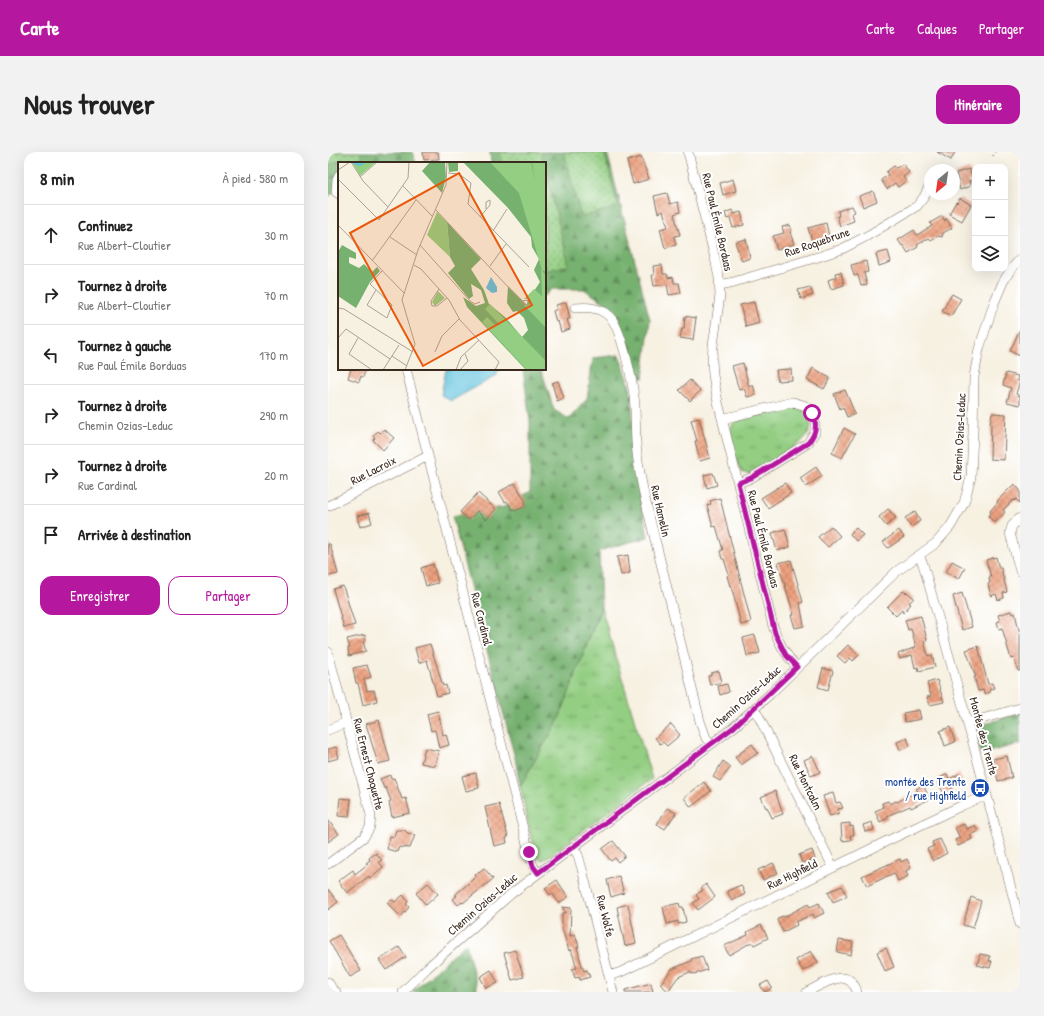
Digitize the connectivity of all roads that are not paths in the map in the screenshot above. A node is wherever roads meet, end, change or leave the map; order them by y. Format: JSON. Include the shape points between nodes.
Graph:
{"nodes":[{"id":1,"x":688,"y":152,"type":"edge"},
{"id":2,"x":338,"y":177,"type":"edge"},
{"id":3,"x":338,"y":193,"type":"edge"},
{"id":4,"x":924,"y":197,"type":"edge"},
{"id":5,"x":1020,"y":259,"type":"edge"},
{"id":6,"x":720,"y":285,"type":"junction"},
{"id":7,"x":575,"y":308,"type":"dead end"},
{"id":8,"x":406,"y":370,"type":"edge"},
{"id":9,"x":722,"y":419,"type":"junction"},
{"id":10,"x":428,"y":456,"type":"junction"},
{"id":11,"x":738,"y":483,"type":"junction"},
{"id":12,"x":328,"y":506,"type":"edge"},
{"id":13,"x":1020,"y":518,"type":"edge"},
{"id":14,"x":919,"y":556,"type":"junction"},
{"id":15,"x":1020,"y":570,"type":"edge"},
{"id":16,"x":328,"y":652,"type":"edge"},
{"id":17,"x":797,"y":667,"type":"junction"},
{"id":18,"x":1020,"y":708,"type":"edge"},
{"id":19,"x":754,"y":709,"type":"junction"},
{"id":20,"x":347,"y":722,"type":"junction"},
{"id":21,"x":968,"y":723,"type":"junction"},
{"id":22,"x":328,"y":730,"type":"edge"},
{"id":23,"x":711,"y":744,"type":"junction"},
{"id":24,"x":987,"y":795,"type":"junction"},
{"id":25,"x":573,"y":847,"type":"junction"},
{"id":26,"x":328,"y":864,"type":"edge"},
{"id":27,"x":833,"y":867,"type":"junction"},
{"id":28,"x":538,"y":873,"type":"junction"},
{"id":29,"x":1020,"y":924,"type":"edge"},
{"id":30,"x":609,"y":976,"type":"junction"},
{"id":31,"x":402,"y":992,"type":"edge"},
{"id":32,"x":613,"y":992,"type":"edge"},
{"id":33,"x":807,"y":992,"type":"edge"},
{"id":34,"x":857,"y":992,"type":"edge"}],
"edges":[{"from":1,"to":6,"type":"street","name":"Rue Paul Émile Borduas"},
{"from":2,"to":3,"type":"street"},
{"from":4,"to":6,"type":"street","name":"Rue Roquebrune","via":[[917,206],[849,245],[821,256]]},
{"from":5,"to":14,"type":"street","name":"Chemin Ozias-Leduc","via":[[1011,268],[1000,289],[976,359],[972,465],[966,496],[950,527],[936,543]]},
{"from":6,"to":9,"type":"street","name":"Rue Paul Émile Borduas","via":[[712,360]]},
{"from":7,"to":23,"type":"street","name":"Rue Hamelin","via":[[589,307],[605,313],[611,318],[621,340],[634,394],[636,442],[645,499],[700,721]]},
{"from":8,"to":10,"type":"street","name":"Rue Cardinal"},
{"from":9,"to":11,"type":"street","name":"Rue Paul Émile Borduas"},
{"from":9,"to":11,"type":"street","via":[[793,402],[806,406],[815,419],[815,432],[808,443],[751,478]]},
{"from":10,"to":12,"type":"street","name":"Rue Lacroix"},
{"from":10,"to":28,"type":"street","name":"Rue Cardinal","via":[[529,852]]},
{"from":11,"to":17,"type":"street","name":"Rue Paul Émile Borduas","via":[[775,633],[786,655]]},
{"from":13,"to":15,"type":"street","via":[[1012,526],[1010,535]]},
{"from":14,"to":17,"type":"street","name":"Chemin Ozias-Leduc","via":[[897,571]]},
{"from":14,"to":21,"type":"street","name":"Montée des Trente"},
{"from":16,"to":20,"type":"street","name":"Rue Ernest Choquette"},
{"from":17,"to":19,"type":"street","name":"Chemin Ozias-Leduc"},
{"from":18,"to":21,"type":"street"},
{"from":19,"to":23,"type":"street","name":"Chemin Ozias-Leduc"},
{"from":19,"to":27,"type":"street","name":"Rue Montcalm"},
{"from":20,"to":22,"type":"street"},
{"from":20,"to":26,"type":"street","name":"Rue Ernest Choquette","via":[[371,815],[370,827],[364,837]]},
{"from":21,"to":24,"type":"street","name":"Montée des Trente"},
{"from":23,"to":25,"type":"street","name":"Chemin Ozias-Leduc"},
{"from":24,"to":27,"type":"street","name":"Rue Highfield"},
{"from":24,"to":29,"type":"street","name":"Montée des Trente"},
{"from":25,"to":28,"type":"street","name":"Chemin Ozias-Leduc"},
{"from":25,"to":30,"type":"street","name":"Rue Wolfe","via":[[582,869]]},
{"from":27,"to":30,"type":"street","name":"Rue Highfield"},
{"from":28,"to":31,"type":"street","name":"Chemin Ozias-Leduc","via":[[501,902]]},
{"from":30,"to":32,"type":"street","name":"Rue Wolfe"},
{"from":33,"to":34,"type":"street","via":[[834,979],[842,978],[853,984]]}]}
